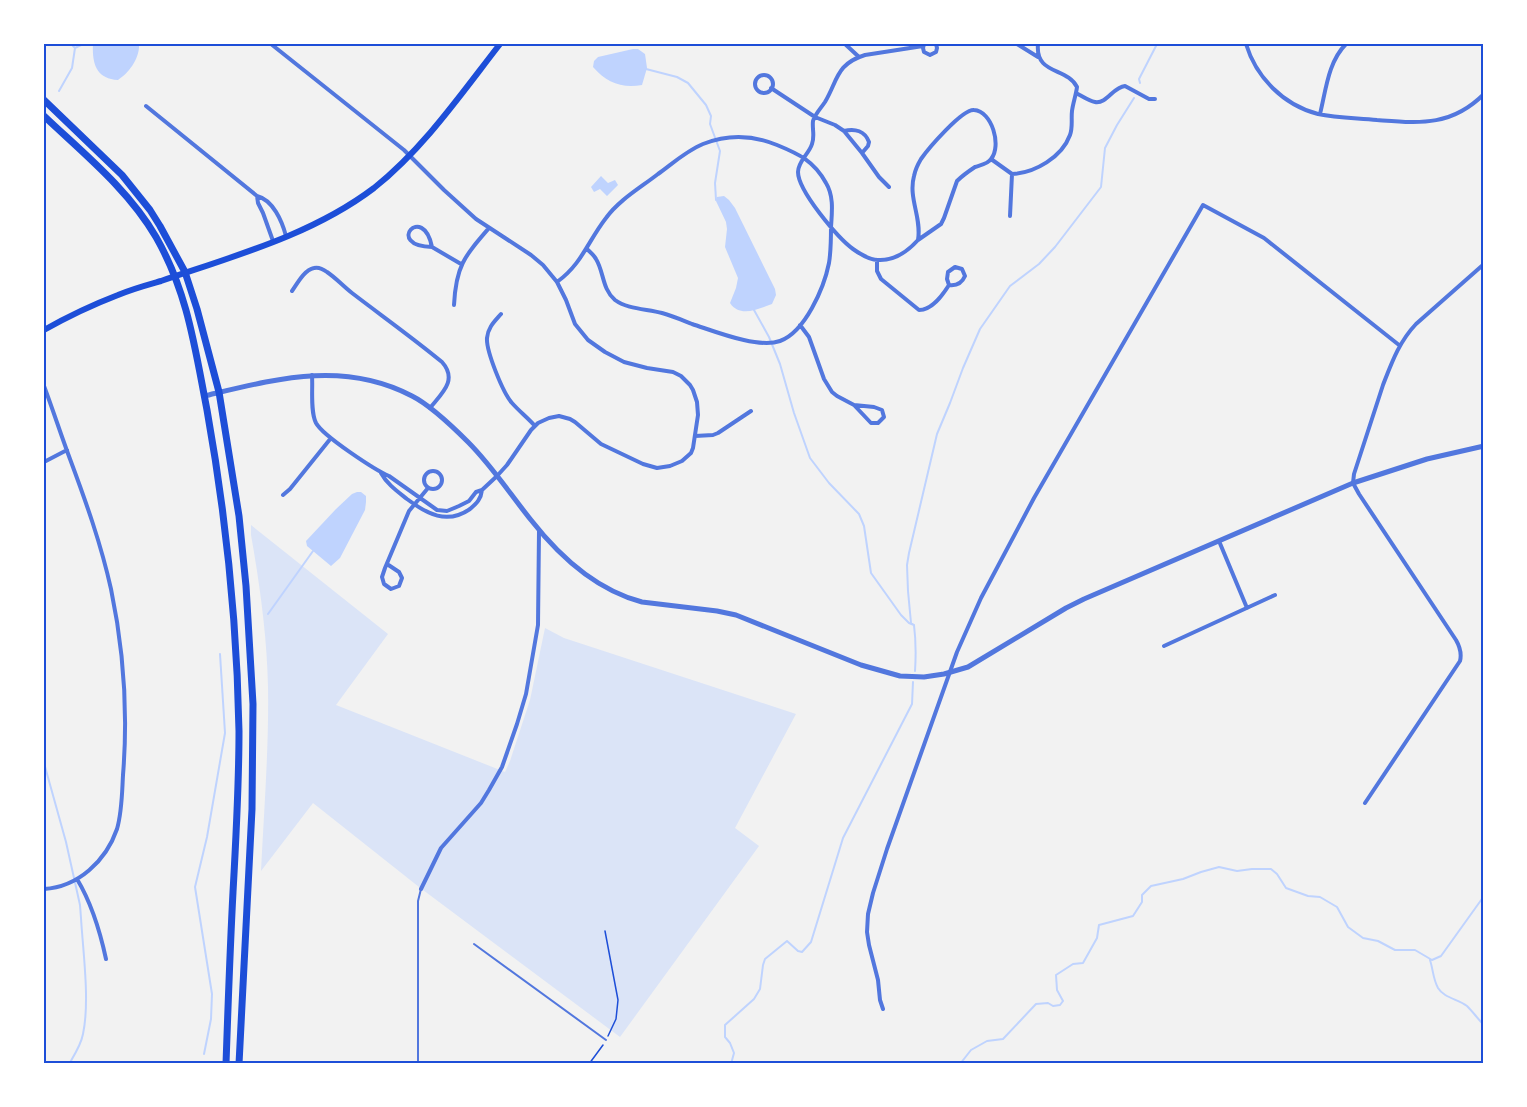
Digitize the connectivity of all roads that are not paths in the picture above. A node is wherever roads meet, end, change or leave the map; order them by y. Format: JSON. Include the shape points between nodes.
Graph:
{"nodes":[{"id":1,"x":271,"y":44,"type":"edge"},
{"id":2,"x":500,"y":44,"type":"edge"},
{"id":3,"x":845,"y":44,"type":"edge"},
{"id":4,"x":923,"y":44,"type":"edge"},
{"id":5,"x":936,"y":44,"type":"edge"},
{"id":6,"x":1017,"y":44,"type":"edge"},
{"id":7,"x":1038,"y":44,"type":"edge"},
{"id":8,"x":1246,"y":44,"type":"edge"},
{"id":9,"x":1346,"y":44,"type":"edge"},
{"id":10,"x":859,"y":57,"type":"junction"},
{"id":11,"x":1038,"y":57,"type":"junction"},
{"id":12,"x":771,"y":88,"type":"junction"},
{"id":13,"x":1076,"y":93,"type":"junction"},
{"id":14,"x":1484,"y":94,"type":"edge"},
{"id":15,"x":1155,"y":99,"type":"dead end"},
{"id":16,"x":44,"y":100,"type":"edge"},
{"id":17,"x":146,"y":106,"type":"dead end"},
{"id":18,"x":1320,"y":114,"type":"junction"},
{"id":19,"x":44,"y":116,"type":"edge"},
{"id":20,"x":815,"y":117,"type":"junction"},
{"id":21,"x":844,"y":131,"type":"junction"},
{"id":22,"x":862,"y":153,"type":"junction"},
{"id":23,"x":410,"y":156,"type":"junction"},
{"id":24,"x":804,"y":157,"type":"junction"},
{"id":25,"x":991,"y":159,"type":"junction"},
{"id":26,"x":1012,"y":174,"type":"junction"},
{"id":27,"x":889,"y":187,"type":"dead end"},
{"id":28,"x":257,"y":196,"type":"junction"},
{"id":29,"x":1010,"y":216,"type":"dead end"},
{"id":30,"x":831,"y":226,"type":"junction"},
{"id":31,"x":489,"y":228,"type":"junction"},
{"id":32,"x":286,"y":236,"type":"junction"},
{"id":33,"x":918,"y":240,"type":"junction"},
{"id":34,"x":273,"y":241,"type":"junction"},
{"id":35,"x":432,"y":247,"type":"junction"},
{"id":36,"x":587,"y":249,"type":"junction"},
{"id":37,"x":877,"y":260,"type":"junction"},
{"id":38,"x":461,"y":264,"type":"junction"},
{"id":39,"x":1484,"y":264,"type":"edge"},
{"id":40,"x":185,"y":272,"type":"junction"},
{"id":41,"x":176,"y":276,"type":"junction"},
{"id":42,"x":557,"y":282,"type":"junction"},
{"id":43,"x":949,"y":285,"type":"junction"},
{"id":44,"x":291,"y":291,"type":"dead end"},
{"id":45,"x":454,"y":305,"type":"dead end"},
{"id":46,"x":501,"y":314,"type":"dead end"},
{"id":47,"x":801,"y":325,"type":"junction"},
{"id":48,"x":44,"y":330,"type":"edge"},
{"id":49,"x":1399,"y":345,"type":"junction"},
{"id":50,"x":312,"y":375,"type":"junction"},
{"id":51,"x":44,"y":386,"type":"edge"},
{"id":52,"x":219,"y":392,"type":"junction"},
{"id":53,"x":204,"y":396,"type":"junction"},
{"id":54,"x":854,"y":405,"type":"junction"},
{"id":55,"x":430,"y":409,"type":"junction"},
{"id":56,"x":751,"y":411,"type":"dead end"},
{"id":57,"x":535,"y":426,"type":"junction"},
{"id":58,"x":696,"y":436,"type":"junction"},
{"id":59,"x":331,"y":438,"type":"junction"},
{"id":60,"x":1484,"y":447,"type":"edge"},
{"id":61,"x":67,"y":450,"type":"junction"},
{"id":62,"x":44,"y":462,"type":"edge"},
{"id":63,"x":381,"y":472,"type":"junction"},
{"id":64,"x":497,"y":476,"type":"junction"},
{"id":65,"x":1353,"y":483,"type":"junction"},
{"id":66,"x":428,"y":488,"type":"junction"},
{"id":67,"x":482,"y":490,"type":"junction"},
{"id":68,"x":283,"y":495,"type":"dead end"},
{"id":69,"x":419,"y":498,"type":"junction"},
{"id":70,"x":414,"y":504,"type":"junction"},
{"id":71,"x":539,"y":531,"type":"junction"},
{"id":72,"x":1218,"y":541,"type":"junction"},
{"id":73,"x":387,"y":564,"type":"junction"},
{"id":74,"x":1275,"y":596,"type":"dead end"},
{"id":75,"x":1247,"y":608,"type":"junction"},
{"id":76,"x":1164,"y":646,"type":"dead end"},
{"id":77,"x":950,"y":673,"type":"junction"},
{"id":78,"x":1365,"y":802,"type":"dead end"},
{"id":79,"x":77,"y":879,"type":"junction"},
{"id":80,"x":44,"y":889,"type":"edge"},
{"id":81,"x":421,"y":889,"type":"joint"},
{"id":82,"x":474,"y":944,"type":"dead end"},
{"id":83,"x":106,"y":959,"type":"dead end"},
{"id":84,"x":883,"y":1009,"type":"dead end"},
{"id":85,"x":606,"y":1040,"type":"road end"},
{"id":86,"x":226,"y":1064,"type":"edge"},
{"id":87,"x":239,"y":1064,"type":"edge"},
{"id":88,"x":418,"y":1064,"type":"edge"}],
"edges":[{"from":1,"to":23,"type":"street"},
{"from":2,"to":23,"type":"main road"},
{"from":3,"to":10,"type":"street"},
{"from":4,"to":5,"type":"street","via":[[928,55],[937,50]]},
{"from":4,"to":10,"type":"street"},
{"from":6,"to":11,"type":"street"},
{"from":7,"to":11,"type":"street"},
{"from":8,"to":18,"type":"street","via":[[1259,72],[1275,90],[1296,105]]},
{"from":9,"to":18,"type":"street","via":[[1332,66]]},
{"from":10,"to":20,"type":"street","via":[[837,75]]},
{"from":11,"to":13,"type":"street","via":[[1075,83]]},
{"from":12,"to":12,"type":"street","via":[[770,77],[762,75],[757,79],[759,91]]},
{"from":12,"to":20,"type":"street"},
{"from":13,"to":15,"type":"street","via":[[1099,103],[1125,86]]},
{"from":13,"to":26,"type":"street","via":[[1071,132],[1064,145],[1042,164]]},
{"from":14,"to":18,"type":"street","via":[[1463,110],[1425,123]]},
{"from":16,"to":40,"type":"main road","via":[[136,190]]},
{"from":17,"to":28,"type":"street"},
{"from":19,"to":41,"type":"main road","via":[[118,186],[144,217]]},
{"from":20,"to":21,"type":"street"},
{"from":20,"to":24,"type":"street","via":[[812,146]]},
{"from":21,"to":22,"type":"street"},
{"from":21,"to":22,"type":"street","via":[[865,135],[869,142]]},
{"from":22,"to":27,"type":"street"},
{"from":23,"to":31,"type":"street","via":[[459,205]]},
{"from":23,"to":32,"type":"main road","via":[[357,200]]},
{"from":24,"to":30,"type":"street","via":[[827,184],[832,200]]},
{"from":24,"to":30,"type":"street","via":[[799,178]]},
{"from":24,"to":36,"type":"street","via":[[752,137],[725,138],[695,147],[616,207]]},
{"from":25,"to":26,"type":"street"},
{"from":25,"to":33,"type":"street","via":[[957,181],[941,224]]},
{"from":25,"to":33,"type":"street","via":[[996,140],[988,120],[976,110],[960,116],[917,167],[912,194]]},
{"from":26,"to":29,"type":"street"},
{"from":28,"to":32,"type":"street","via":[[274,210]]},
{"from":28,"to":34,"type":"street"},
{"from":30,"to":37,"type":"street","via":[[851,248]]},
{"from":30,"to":47,"type":"street","via":[[828,267]]},
{"from":31,"to":38,"type":"street"},
{"from":31,"to":42,"type":"street","via":[[537,260]]},
{"from":32,"to":34,"type":"main road"},
{"from":33,"to":37,"type":"street","via":[[903,254]]},
{"from":34,"to":40,"type":"main road"},
{"from":35,"to":35,"type":"street","via":[[412,241],[410,229],[423,229],[431,238]]},
{"from":35,"to":38,"type":"street"},
{"from":36,"to":42,"type":"street"},
{"from":36,"to":47,"type":"street","via":[[597,261],[610,295],[622,304],[757,342],[783,340]]},
{"from":37,"to":43,"type":"street","via":[[881,279],[919,310],[934,303]]},
{"from":38,"to":45,"type":"street"},
{"from":39,"to":49,"type":"street","via":[[1416,324]]},
{"from":40,"to":41,"type":"main road"},
{"from":40,"to":52,"type":"main road"},
{"from":41,"to":48,"type":"main road","via":[[90,306]]},
{"from":41,"to":53,"type":"main road"},
{"from":42,"to":58,"type":"street","via":[[575,324],[596,346],[624,362],[668,370],[686,380],[697,402]]},
{"from":43,"to":43,"type":"street","via":[[963,280],[964,272],[959,267],[948,272]]},
{"from":44,"to":55,"type":"street","via":[[305,273],[320,268],[442,362],[449,382]]},
{"from":46,"to":57,"type":"street","via":[[487,337],[490,356],[511,402]]},
{"from":47,"to":54,"type":"street","via":[[827,386]]},
{"from":49,"to":65,"type":"street"},
{"from":49,"to":77,"type":"street","via":[[1264,238],[1203,205],[998,564]]},
{"from":50,"to":52,"type":"street"},
{"from":50,"to":55,"type":"street","via":[[341,375],[378,382],[415,397]]},
{"from":50,"to":59,"type":"street","via":[[315,422]]},
{"from":51,"to":61,"type":"street"},
{"from":52,"to":53,"type":"street"},
{"from":52,"to":87,"type":"main road","via":[[239,516],[253,704],[252,808]]},
{"from":53,"to":86,"type":"main road","via":[[225,524],[237,664],[238,770]]},
{"from":54,"to":54,"type":"street","via":[[871,423],[884,417],[878,408]]},
{"from":55,"to":64,"type":"street","via":[[468,442]]},
{"from":56,"to":58,"type":"street","via":[[718,433]]},
{"from":57,"to":58,"type":"street","via":[[554,416],[570,418],[601,444],[657,468],[682,461],[691,453]]},
{"from":57,"to":64,"type":"street"},
{"from":59,"to":63,"type":"street"},
{"from":59,"to":68,"type":"street"},
{"from":60,"to":65,"type":"street","via":[[1417,462]]},
{"from":61,"to":62,"type":"street"},
{"from":61,"to":79,"type":"street","via":[[93,520],[111,589],[125,698],[118,827],[103,856]]},
{"from":63,"to":69,"type":"street"},
{"from":63,"to":70,"type":"street","via":[[386,482]]},
{"from":64,"to":67,"type":"street"},
{"from":64,"to":71,"type":"street"},
{"from":65,"to":72,"type":"street"},
{"from":65,"to":78,"type":"street","via":[[1456,640],[1461,657]]},
{"from":66,"to":66,"type":"street","via":[[435,489],[443,480],[435,470],[424,476]]},
{"from":66,"to":69,"type":"street"},
{"from":67,"to":69,"type":"street","via":[[469,501],[447,510],[437,510]]},
{"from":67,"to":70,"type":"street","via":[[474,506],[455,516],[441,518]]},
{"from":69,"to":70,"type":"street"},
{"from":70,"to":73,"type":"street"},
{"from":71,"to":77,"type":"street","via":[[578,569],[630,599],[736,615],[888,674],[916,677]]},
{"from":71,"to":81,"type":"street","via":[[538,625],[526,694],[514,734],[489,790],[441,848]]},
{"from":72,"to":75,"type":"street"},
{"from":72,"to":77,"type":"street","via":[[1066,608],[978,662]]},
{"from":73,"to":73,"type":"street","via":[[382,577],[391,589],[399,586],[402,578]]},
{"from":74,"to":75,"type":"street"},
{"from":75,"to":76,"type":"street"},
{"from":77,"to":84,"type":"street","via":[[868,914],[869,945]]},
{"from":79,"to":80,"type":"street"},
{"from":79,"to":83,"type":"street","via":[[94,915]]},
{"from":81,"to":88,"type":"lane"},
{"from":82,"to":85,"type":"lane"}]}
